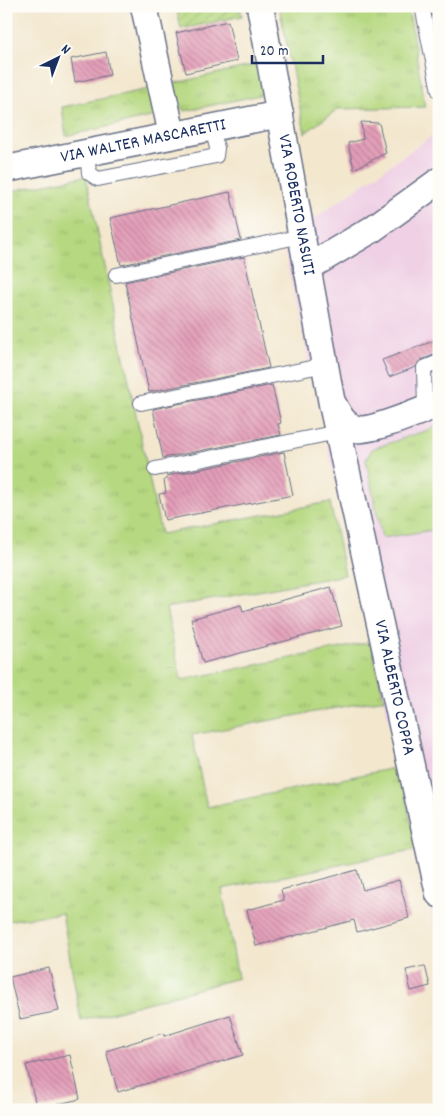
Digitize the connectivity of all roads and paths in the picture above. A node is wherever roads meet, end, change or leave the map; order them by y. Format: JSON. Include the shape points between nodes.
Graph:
{"nodes":[{"id":1,"x":144,"y":6,"type":"edge"},
{"id":2,"x":260,"y":6,"type":"edge"},
{"id":3,"x":422,"y":6,"type":"edge"},
{"id":4,"x":439,"y":91,"type":"edge"},
{"id":5,"x":280,"y":114,"type":"junction"},
{"id":6,"x":212,"y":128,"type":"junction"},
{"id":7,"x":172,"y":135,"type":"junction"},
{"id":8,"x":87,"y":153,"type":"junction"},
{"id":9,"x":6,"y":169,"type":"edge"},
{"id":10,"x":439,"y":181,"type":"edge"},
{"id":11,"x":302,"y":236,"type":"junction"},
{"id":12,"x":307,"y":268,"type":"junction"},
{"id":13,"x":116,"y":274,"type":"dead end"},
{"id":14,"x":439,"y":362,"type":"edge"},
{"id":15,"x":325,"y":365,"type":"junction"},
{"id":16,"x":141,"y":403,"type":"dead end"},
{"id":17,"x":332,"y":404,"type":"junction"},
{"id":18,"x":432,"y":406,"type":"edge"},
{"id":19,"x":393,"y":421,"type":"junction"},
{"id":20,"x":338,"y":432,"type":"junction"},
{"id":21,"x":155,"y":469,"type":"dead end"},
{"id":22,"x":349,"y":483,"type":"junction"},
{"id":23,"x":439,"y":894,"type":"edge"}],
"edges":[{"from":1,"to":7,"type":"street"},
{"from":2,"to":5,"type":"street","name":"VIA ROBERTO NASUTI"},
{"from":3,"to":4,"type":"lane"},
{"from":5,"to":6,"type":"street","name":"VIA WALTER MASCARETTI"},
{"from":5,"to":11,"type":"street","name":"VIA ROBERTO NASUTI"},
{"from":6,"to":7,"type":"street","name":"VIA WALTER MASCARETTI"},
{"from":6,"to":8,"type":"lane","via":[[216,156],[98,179],[89,173]]},
{"from":7,"to":8,"type":"street","name":"VIA WALTER MASCARETTI"},
{"from":8,"to":9,"type":"street","name":"VIA WALTER MASCARETTI"},
{"from":10,"to":12,"type":"street","via":[[371,230]]},
{"from":11,"to":12,"type":"street","name":"VIA ROBERTO NASUTI"},
{"from":11,"to":13,"type":"lane"},
{"from":12,"to":15,"type":"street","name":"VIA ROBERTO NASUTI"},
{"from":14,"to":18,"type":"lane","via":[[424,368]]},
{"from":15,"to":16,"type":"lane"},
{"from":15,"to":17,"type":"street","name":"VIA ROBERTO NASUTI"},
{"from":17,"to":19,"type":"street","name":"VIA ALBERTO COPPA","via":[[343,422],[358,429]]},
{"from":17,"to":20,"type":"street","name":"VIA ALBERTO COPPA"},
{"from":18,"to":19,"type":"street","name":"VIA ALBERTO COPPA"},
{"from":19,"to":22,"type":"street","name":"VIA ALBERTO COPPA","via":[[365,438],[355,455]]},
{"from":20,"to":21,"type":"lane"},
{"from":20,"to":22,"type":"street","name":"VIA ALBERTO COPPA"},
{"from":22,"to":23,"type":"street","name":"VIA ALBERTO COPPA"}]}
